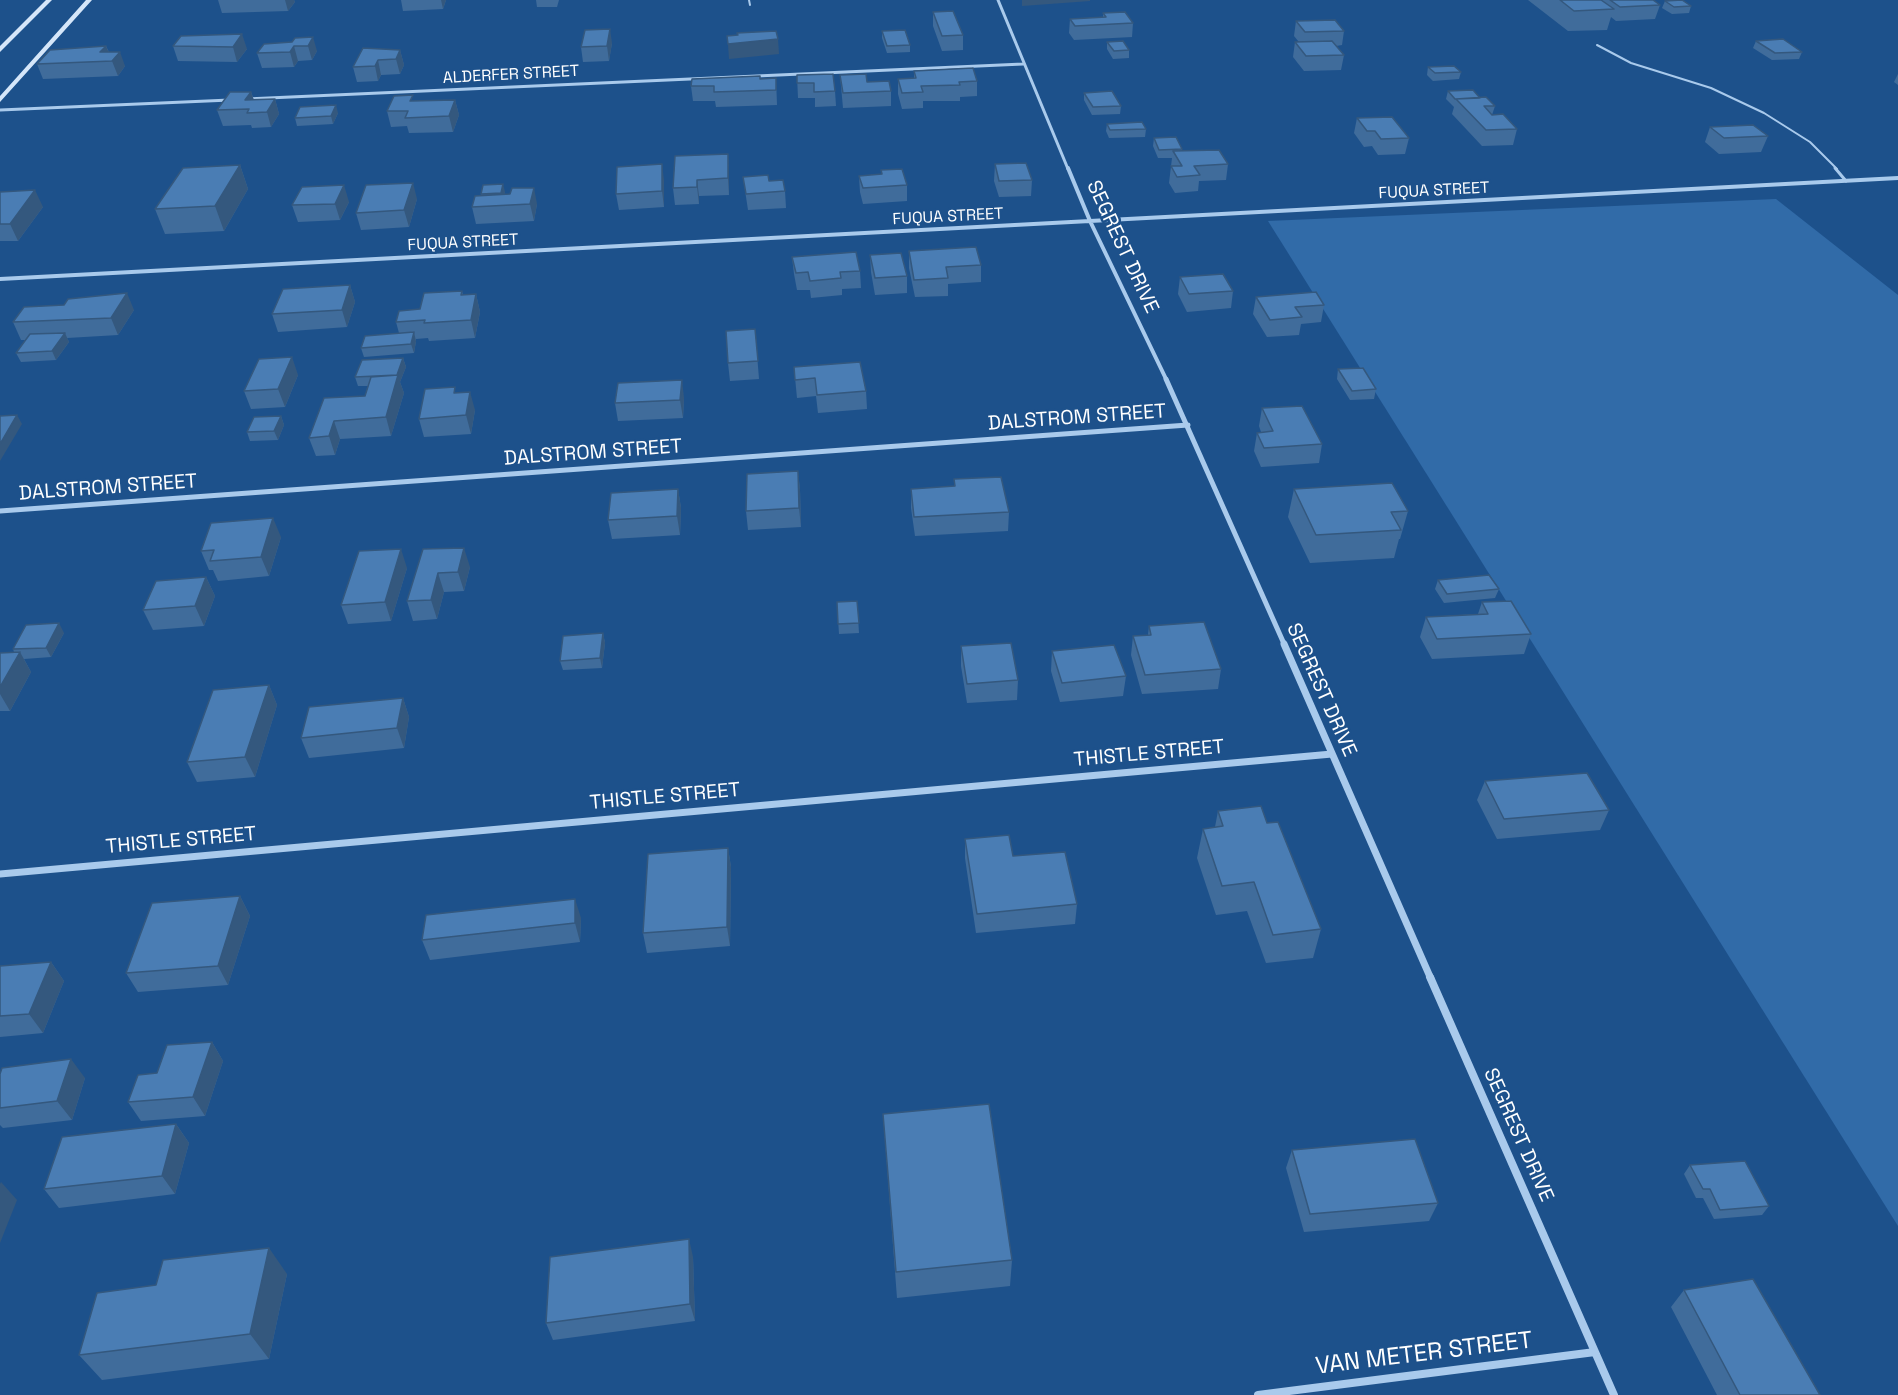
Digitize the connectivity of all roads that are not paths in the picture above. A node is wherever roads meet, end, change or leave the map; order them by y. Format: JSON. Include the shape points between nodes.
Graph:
{"nodes":[{"id":1,"x":49,"y":0,"type":"edge"},
{"id":2,"x":88,"y":0,"type":"edge"},
{"id":3,"x":749,"y":0,"type":"edge"},
{"id":4,"x":998,"y":0,"type":"edge"},
{"id":5,"x":750,"y":5,"type":"dead end"},
{"id":6,"x":1597,"y":45,"type":"dead end"},
{"id":7,"x":0,"y":50,"type":"edge"},
{"id":8,"x":1023,"y":64,"type":"junction"},
{"id":9,"x":0,"y":100,"type":"edge"},
{"id":10,"x":0,"y":110,"type":"edge"},
{"id":11,"x":1898,"y":178,"type":"edge"},
{"id":12,"x":1846,"y":181,"type":"junction"},
{"id":13,"x":1090,"y":221,"type":"junction"},
{"id":14,"x":0,"y":279,"type":"edge"},
{"id":15,"x":1188,"y":425,"type":"junction"},
{"id":16,"x":0,"y":511,"type":"edge"},
{"id":17,"x":1332,"y":754,"type":"junction"},
{"id":18,"x":0,"y":874,"type":"edge"},
{"id":19,"x":1595,"y":1352,"type":"junction"},
{"id":20,"x":1258,"y":1395,"type":"edge"},
{"id":21,"x":1614,"y":1395,"type":"edge"}],
"edges":[{"from":1,"to":7,"type":"main road"},
{"from":2,"to":9,"type":"main road"},
{"from":3,"to":5,"type":"lane"},
{"from":4,"to":8,"type":"street","name":"SEGREST DRIVE"},
{"from":6,"to":12,"type":"lane","via":[[1631,63],[1711,88],[1764,113],[1810,142]]},
{"from":8,"to":10,"type":"street","name":"ALDERFER STREET"},
{"from":8,"to":13,"type":"street","name":"SEGREST DRIVE"},
{"from":11,"to":12,"type":"street","name":"FUQUA STREET"},
{"from":12,"to":13,"type":"street","name":"FUQUA STREET"},
{"from":13,"to":14,"type":"street","name":"FUQUA STREET"},
{"from":13,"to":15,"type":"street","name":"SEGREST DRIVE"},
{"from":15,"to":16,"type":"street","name":"DALSTROM STREET"},
{"from":15,"to":17,"type":"street","name":"SEGREST DRIVE"},
{"from":17,"to":18,"type":"street","name":"THISTLE STREET"},
{"from":17,"to":19,"type":"street","name":"SEGREST DRIVE"},
{"from":19,"to":20,"type":"street","name":"VAN METER STREET"},
{"from":19,"to":21,"type":"street","name":"SEGREST DRIVE"}]}
